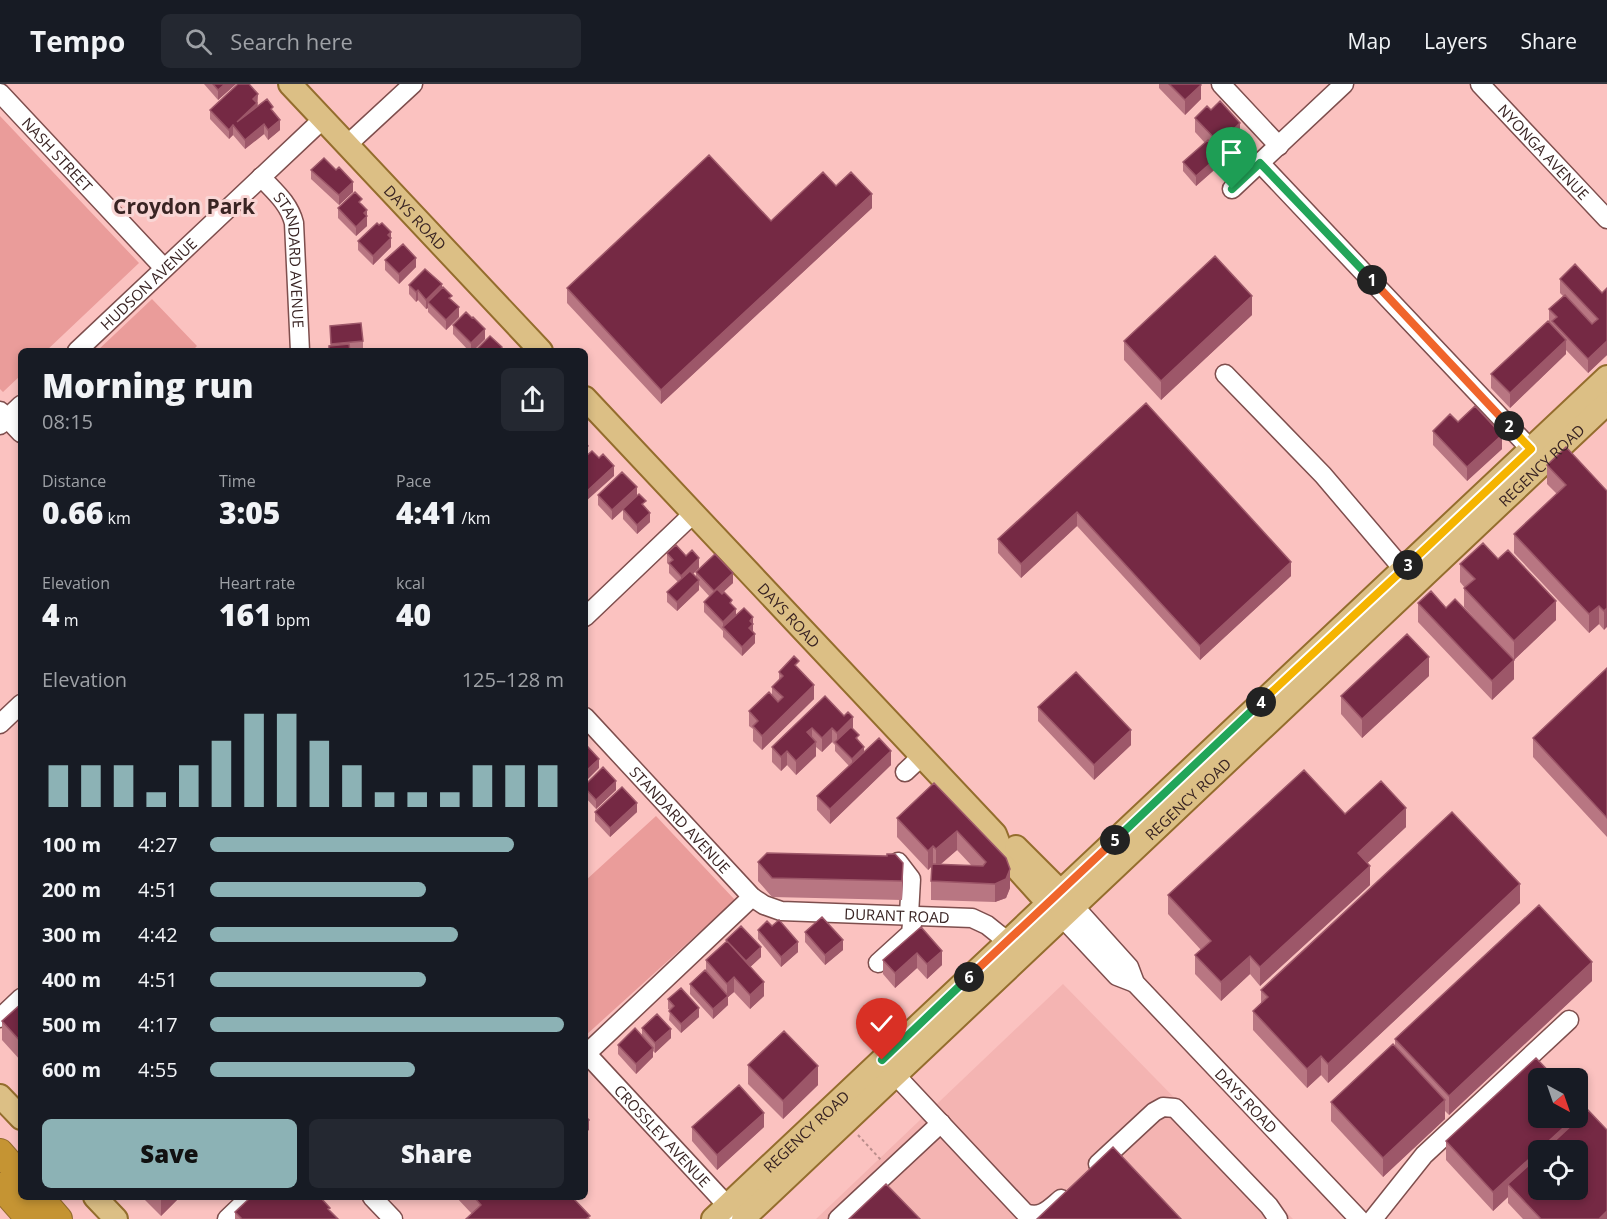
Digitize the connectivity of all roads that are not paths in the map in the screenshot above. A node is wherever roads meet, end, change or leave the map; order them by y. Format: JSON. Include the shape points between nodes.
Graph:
{"nodes":[{"id":1,"x":290,"y":84,"type":"edge"},
{"id":2,"x":413,"y":84,"type":"edge"},
{"id":3,"x":1221,"y":84,"type":"edge"},
{"id":4,"x":1344,"y":84,"type":"edge"},
{"id":5,"x":1480,"y":84,"type":"edge"},
{"id":6,"x":0,"y":93,"type":"edge"},
{"id":7,"x":323,"y":119,"type":"junction"},
{"id":8,"x":347,"y":145,"type":"junction"},
{"id":9,"x":1279,"y":146,"type":"junction"},
{"id":10,"x":1260,"y":163,"type":"junction"},
{"id":11,"x":261,"y":177,"type":"junction"},
{"id":12,"x":1232,"y":189,"type":"dead end"},
{"id":13,"x":1607,"y":219,"type":"edge"},
{"id":14,"x":164,"y":268,"type":"junction"},
{"id":15,"x":80,"y":348,"type":"edge"},
{"id":16,"x":300,"y":348,"type":"edge"},
{"id":17,"x":538,"y":348,"type":"edge"},
{"id":18,"x":1226,"y":374,"type":"dead end"},
{"id":19,"x":1607,"y":377,"type":"edge"},
{"id":20,"x":588,"y":401,"type":"edge"},
{"id":21,"x":1607,"y":403,"type":"edge"},
{"id":22,"x":18,"y":407,"type":"edge"},
{"id":23,"x":2,"y":418,"type":"edge"},
{"id":24,"x":18,"y":431,"type":"edge"},
{"id":25,"x":1537,"y":456,"type":"junction"},
{"id":26,"x":694,"y":513,"type":"junction"},
{"id":27,"x":1402,"y":569,"type":"junction"},
{"id":28,"x":588,"y":614,"type":"edge"},
{"id":29,"x":18,"y":707,"type":"edge"},
{"id":30,"x":588,"y":720,"type":"edge"},
{"id":31,"x":0,"y":724,"type":"edge"},
{"id":32,"x":922,"y":756,"type":"junction"},
{"id":33,"x":905,"y":772,"type":"dead end"},
{"id":34,"x":995,"y":834,"type":"junction"},
{"id":35,"x":898,"y":862,"type":"edge"},
{"id":36,"x":1020,"y":872,"type":"junction"},
{"id":37,"x":752,"y":897,"type":"junction"},
{"id":38,"x":1061,"y":904,"type":"junction"},
{"id":39,"x":781,"y":911,"type":"joint"},
{"id":40,"x":911,"y":915,"type":"junction"},
{"id":41,"x":1010,"y":938,"type":"junction"},
{"id":42,"x":878,"y":963,"type":"dead end"},
{"id":43,"x":18,"y":1001,"type":"edge"},
{"id":44,"x":0,"y":1018,"type":"edge"},
{"id":45,"x":1569,"y":1020,"type":"dead end"},
{"id":46,"x":588,"y":1051,"type":"edge"},
{"id":47,"x":588,"y":1055,"type":"edge"},
{"id":48,"x":889,"y":1067,"type":"junction"},
{"id":49,"x":0,"y":1096,"type":"edge"},
{"id":50,"x":18,"y":1116,"type":"edge"},
{"id":51,"x":941,"y":1123,"type":"junction"},
{"id":52,"x":0,"y":1152,"type":"edge"},
{"id":53,"x":18,"y":1173,"type":"edge"},
{"id":54,"x":1087,"y":1175,"type":"edge"},
{"id":55,"x":0,"y":1186,"type":"edge"},
{"id":56,"x":1070,"y":1190,"type":"edge"},
{"id":57,"x":43,"y":1200,"type":"edge"},
{"id":58,"x":98,"y":1200,"type":"edge"},
{"id":59,"x":247,"y":1200,"type":"edge"},
{"id":60,"x":375,"y":1200,"type":"edge"},
{"id":61,"x":731,"y":1216,"type":"edge"},
{"id":62,"x":29,"y":1219,"type":"edge"},
{"id":63,"x":59,"y":1219,"type":"edge"},
{"id":64,"x":116,"y":1219,"type":"edge"},
{"id":65,"x":227,"y":1219,"type":"edge"},
{"id":66,"x":393,"y":1219,"type":"edge"},
{"id":67,"x":838,"y":1219,"type":"edge"},
{"id":68,"x":1278,"y":1219,"type":"edge"},
{"id":69,"x":1359,"y":1219,"type":"edge"},
{"id":70,"x":1373,"y":1219,"type":"edge"}],
"edges":[{"from":1,"to":7,"type":"main road","name":"DAYS ROAD"},
{"from":2,"to":8,"type":"street"},
{"from":3,"to":9,"type":"street"},
{"from":4,"to":9,"type":"street"},
{"from":5,"to":13,"type":"street","name":"NYONGA AVENUE"},
{"from":6,"to":14,"type":"street","name":"NASH STREET"},
{"from":7,"to":8,"type":"main road","name":"DAYS ROAD"},
{"from":7,"to":11,"type":"street","name":"HUDSON AVENUE"},
{"from":8,"to":17,"type":"main road","name":"DAYS ROAD"},
{"from":9,"to":10,"type":"street"},
{"from":10,"to":12,"type":"street"},
{"from":10,"to":25,"type":"street"},
{"from":11,"to":14,"type":"street","name":"HUDSON AVENUE"},
{"from":11,"to":16,"type":"street","name":"STANDARD AVENUE","via":[[292,213]]},
{"from":14,"to":15,"type":"street","name":"HUDSON AVENUE"},
{"from":18,"to":27,"type":"street","via":[[1323,475]]},
{"from":19,"to":25,"type":"main road","name":"REGENCY ROAD"},
{"from":20,"to":26,"type":"main road","name":"DAYS ROAD"},
{"from":21,"to":25,"type":"main road","name":"REGENCY ROAD"},
{"from":22,"to":23,"type":"street"},
{"from":23,"to":24,"type":"street"},
{"from":25,"to":27,"type":"main road","name":"REGENCY ROAD"},
{"from":25,"to":38,"type":"main road","name":"REGENCY ROAD"},
{"from":26,"to":28,"type":"street"},
{"from":26,"to":32,"type":"main road","name":"DAYS ROAD"},
{"from":27,"to":38,"type":"main road","name":"REGENCY ROAD"},
{"from":29,"to":31,"type":"street"},
{"from":30,"to":37,"type":"street","name":"STANDARD AVENUE"},
{"from":32,"to":33,"type":"street"},
{"from":32,"to":34,"type":"main road","name":"DAYS ROAD","via":[[939,787]]},
{"from":34,"to":36,"type":"main road","name":"DAYS ROAD","via":[[1002,852]]},
{"from":34,"to":38,"type":"main road","name":"DAYS ROAD","via":[[1010,841]]},
{"from":35,"to":40,"type":"street","via":[[911,879]]},
{"from":36,"to":38,"type":"main road","name":"DAYS ROAD"},
{"from":36,"to":41,"type":"main road","via":[[1026,884],[1025,909]]},
{"from":37,"to":39,"type":"street","name":"STANDARD AVENUE"},
{"from":37,"to":46,"type":"street"},
{"from":38,"to":41,"type":"main road","name":"REGENCY ROAD"},
{"from":38,"to":48,"type":"main road","name":"REGENCY ROAD"},
{"from":38,"to":69,"type":"street","name":"DAYS ROAD","via":[[1130,967],[1135,982]]},
{"from":39,"to":40,"type":"street","name":"DURANT ROAD"},
{"from":40,"to":41,"type":"street","name":"DURANT ROAD","via":[[972,918]]},
{"from":40,"to":42,"type":"street","via":[[911,933]]},
{"from":41,"to":48,"type":"main road","name":"REGENCY ROAD"},
{"from":43,"to":44,"type":"street"},
{"from":45,"to":70,"type":"street","via":[[1424,1155]]},
{"from":47,"to":61,"type":"street","name":"CROSSLEY AVENUE"},
{"from":48,"to":51,"type":"street"},
{"from":48,"to":61,"type":"main road","name":"REGENCY ROAD"},
{"from":49,"to":50,"type":"main road"},
{"from":51,"to":56,"type":"street","via":[[1025,1213],[1045,1214]]},
{"from":51,"to":67,"type":"street"},
{"from":52,"to":53,"type":"highway"},
{"from":54,"to":68,"type":"street","via":[[1154,1112],[1163,1107],[1175,1108]]},
{"from":55,"to":62,"type":"highway"},
{"from":57,"to":63,"type":"highway"},
{"from":58,"to":64,"type":"main road"},
{"from":59,"to":65,"type":"street"},
{"from":60,"to":66,"type":"street"}]}
